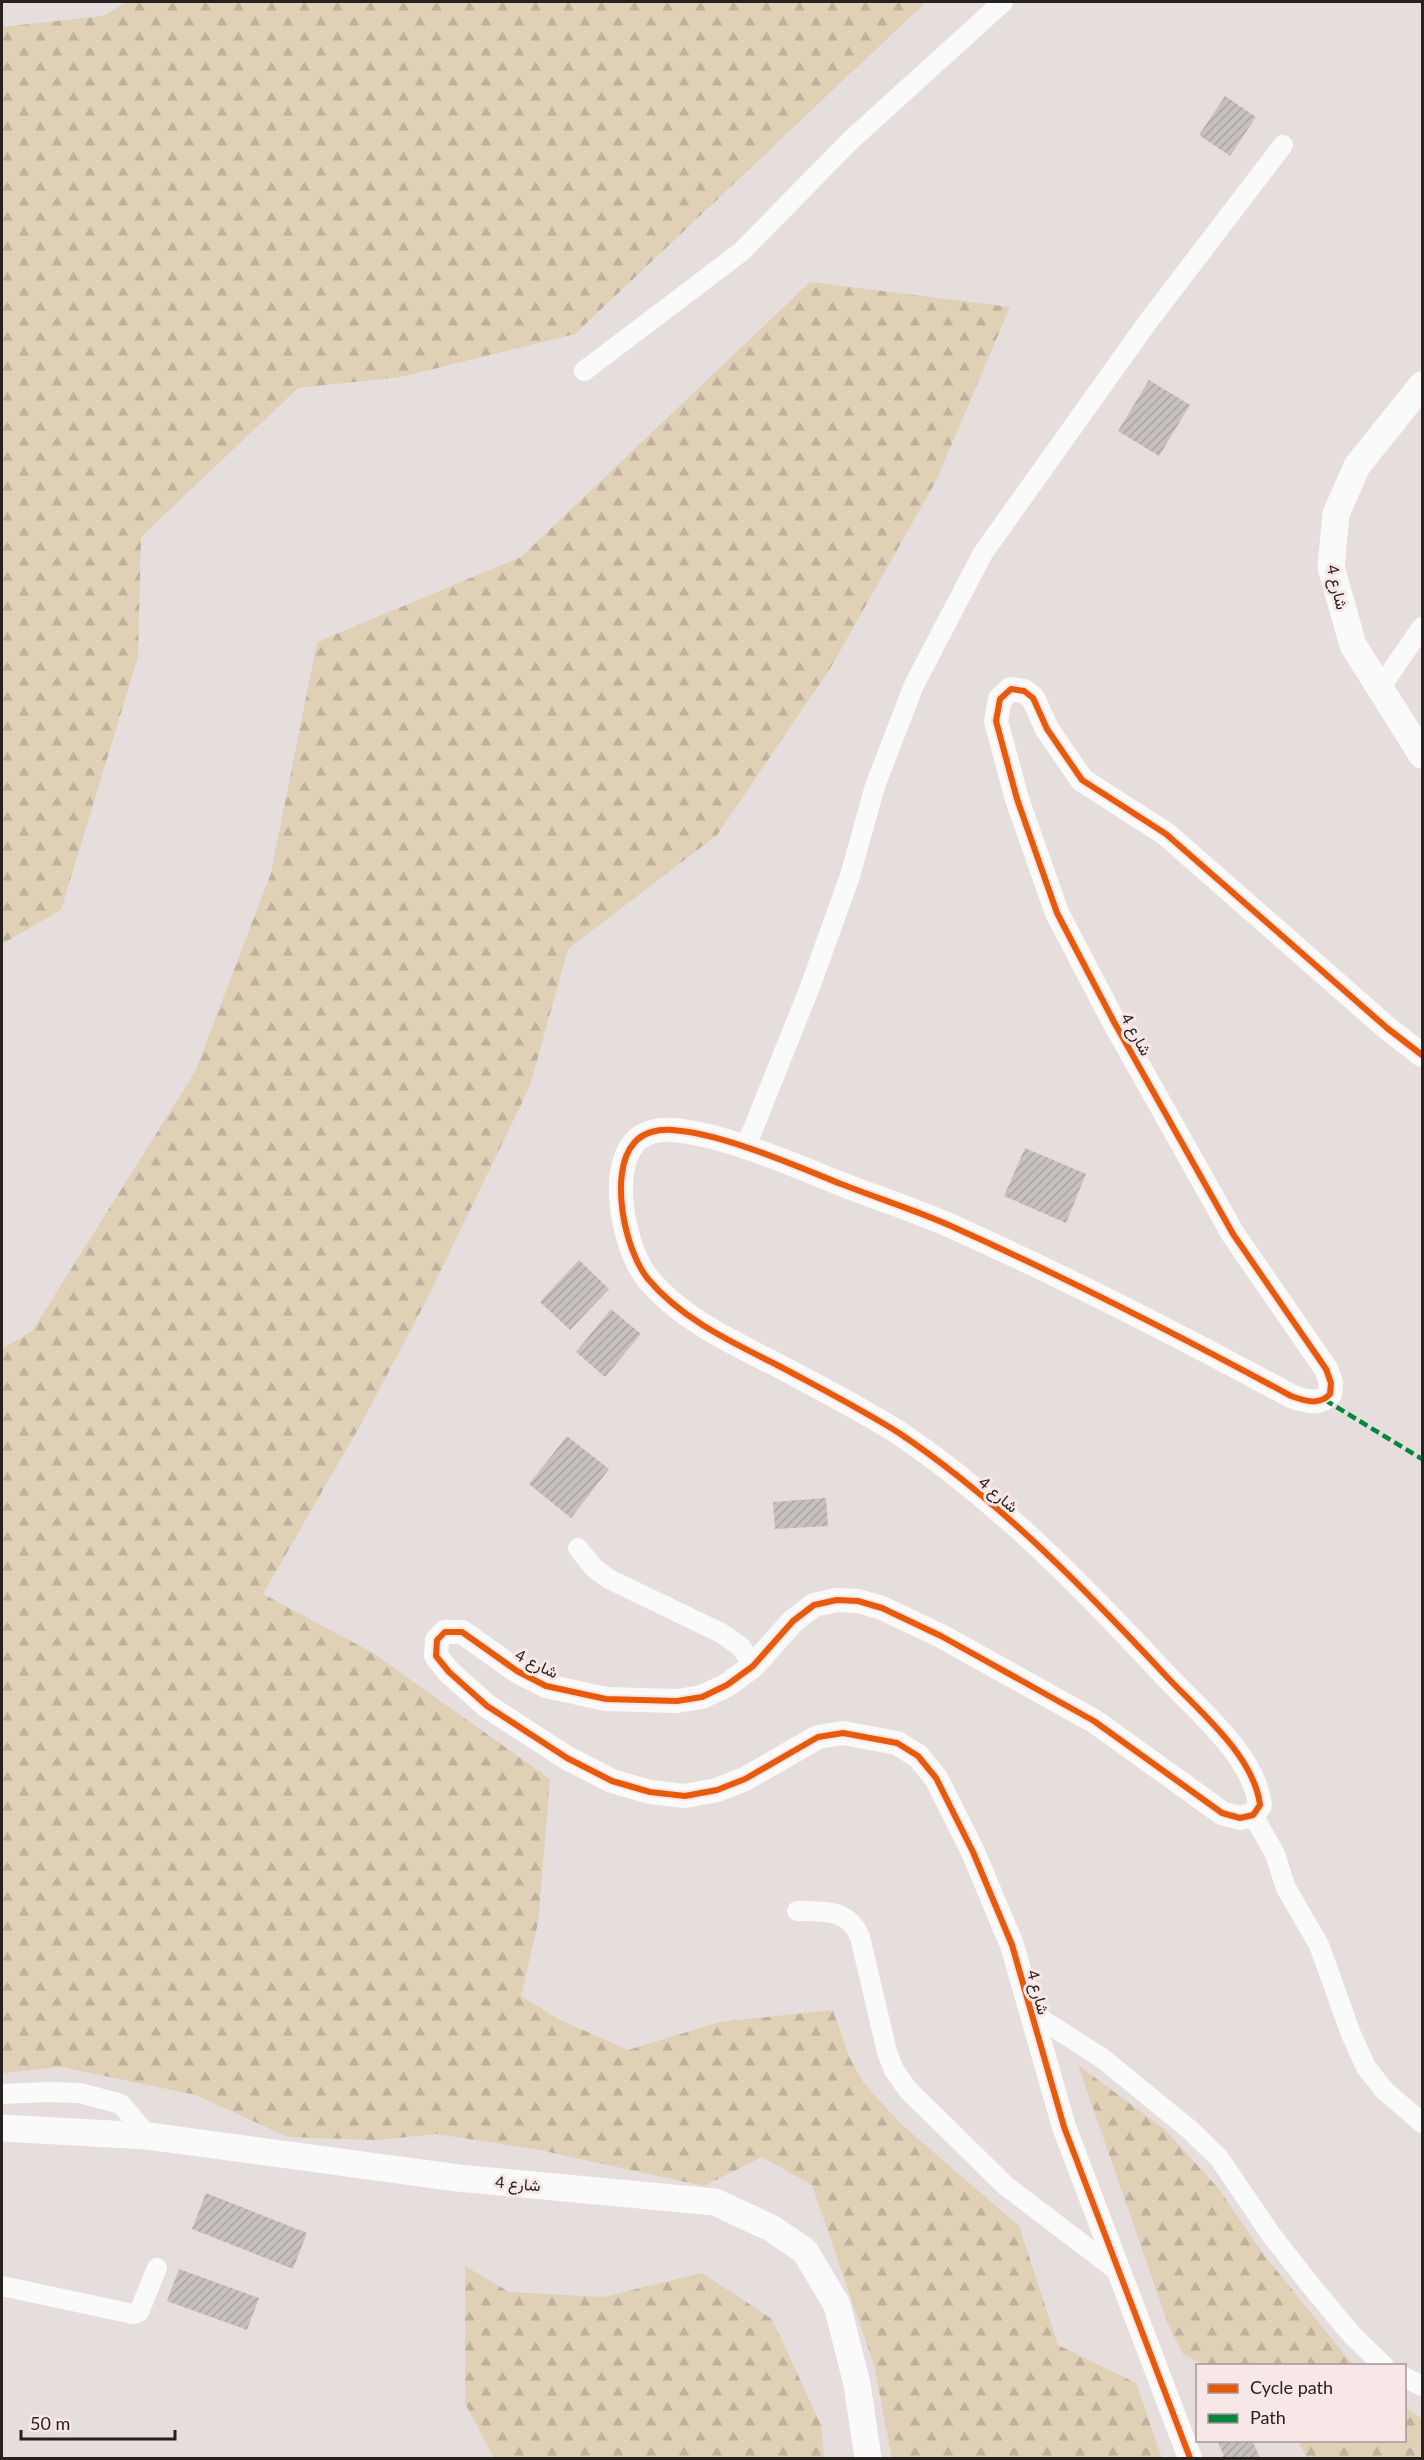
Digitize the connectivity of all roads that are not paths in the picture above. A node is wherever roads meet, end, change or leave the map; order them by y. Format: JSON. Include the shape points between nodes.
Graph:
{"nodes":[{"id":1,"x":1003,"y":2,"type":"edge"},
{"id":2,"x":1283,"y":145,"type":"dead end"},
{"id":3,"x":584,"y":371,"type":"dead end"},
{"id":4,"x":1422,"y":385,"type":"edge"},
{"id":5,"x":1422,"y":627,"type":"edge"},
{"id":6,"x":1380,"y":688,"type":"junction"},
{"id":7,"x":1422,"y":755,"type":"edge"},
{"id":8,"x":1422,"y":1055,"type":"edge"},
{"id":9,"x":745,"y":1149,"type":"junction"},
{"id":10,"x":578,"y":1548,"type":"dead end"},
{"id":11,"x":753,"y":1666,"type":"junction"},
{"id":12,"x":1253,"y":1815,"type":"junction"},
{"id":13,"x":797,"y":1911,"type":"dead end"},
{"id":14,"x":1030,"y":2012,"type":"junction"},
{"id":15,"x":2,"y":2094,"type":"edge"},
{"id":16,"x":1422,"y":2122,"type":"edge"},
{"id":17,"x":2,"y":2128,"type":"edge"},
{"id":18,"x":148,"y":2136,"type":"junction"},
{"id":19,"x":157,"y":2268,"type":"dead end"},
{"id":20,"x":1119,"y":2272,"type":"junction"},
{"id":21,"x":2,"y":2286,"type":"edge"},
{"id":22,"x":1382,"y":2364,"type":"edge"},
{"id":23,"x":1406,"y":2378,"type":"edge"},
{"id":24,"x":1422,"y":2386,"type":"edge"},
{"id":25,"x":868,"y":2458,"type":"edge"},
{"id":26,"x":1190,"y":2458,"type":"edge"}],
"edges":[{"from":1,"to":3,"type":"street","via":[[852,138],[741,252]]},
{"from":2,"to":9,"type":"street","via":[[1141,332],[983,553],[914,685],[875,786],[850,876],[814,976]]},
{"from":4,"to":6,"type":"main road","name":"شارع 4","via":[[1357,466],[1336,514],[1330,567],[1353,645]]},
{"from":5,"to":6,"type":"street"},
{"from":6,"to":7,"type":"main road","name":"شارع 4"},
{"from":8,"to":9,"type":"street","name":"شارع 4","via":[[1166,834],[1082,780],[1047,729],[1032,698],[1024,691],[1011,689],[1000,699],[996,721],[1017,799],[1057,914],[1222,1214],[1326,1369],[1330,1394],[1316,1402],[1292,1396],[1148,1319],[947,1225]]},
{"from":9,"to":12,"type":"street","name":"شارع 4","via":[[669,1129],[649,1132],[633,1144],[624,1164],[622,1220],[631,1250],[647,1278],[694,1319],[730,1343],[898,1433],[1034,1542],[1089,1593],[1210,1721],[1253,1775],[1260,1805]]},
{"from":10,"to":11,"type":"street","via":[[609,1579],[721,1633],[741,1647]]},
{"from":11,"to":12,"type":"street","name":"شارع 4","via":[[793,1621],[814,1605],[837,1600],[882,1608],[985,1659],[1094,1721],[1222,1813],[1240,1818]]},
{"from":11,"to":14,"type":"street","name":"شارع 4","via":[[702,1697],[676,1701],[606,1699],[546,1686],[517,1671],[462,1632],[445,1632],[437,1640],[436,1656],[487,1706],[567,1758],[612,1781],[650,1792],[685,1796],[717,1790],[818,1737],[862,1735],[904,1747],[918,1756],[936,1778],[973,1852],[1012,1945]]},
{"from":12,"to":16,"type":"street","via":[[1275,1854],[1286,1888],[1319,1945],[1350,2034],[1366,2067],[1384,2090]]},
{"from":13,"to":20,"type":"street","via":[[828,1911],[845,1916],[855,1925],[887,2052],[908,2090],[1006,2186]]},
{"from":14,"to":20,"type":"street","name":"شارع 4","via":[[1064,2127]]},
{"from":14,"to":22,"type":"street","via":[[1102,2058],[1219,2158],[1312,2287]]},
{"from":15,"to":18,"type":"street","via":[[80,2093],[121,2104]]},
{"from":17,"to":18,"type":"main road","name":"شارع 4"},
{"from":18,"to":25,"type":"main road","name":"شارع 4","via":[[458,2178],[715,2202],[771,2228],[805,2251],[837,2305],[857,2384]]},
{"from":19,"to":21,"type":"street","via":[[139,2312],[133,2314]]},
{"from":20,"to":26,"type":"street","name":"شارع 4"},
{"from":23,"to":24,"type":"street"}]}
